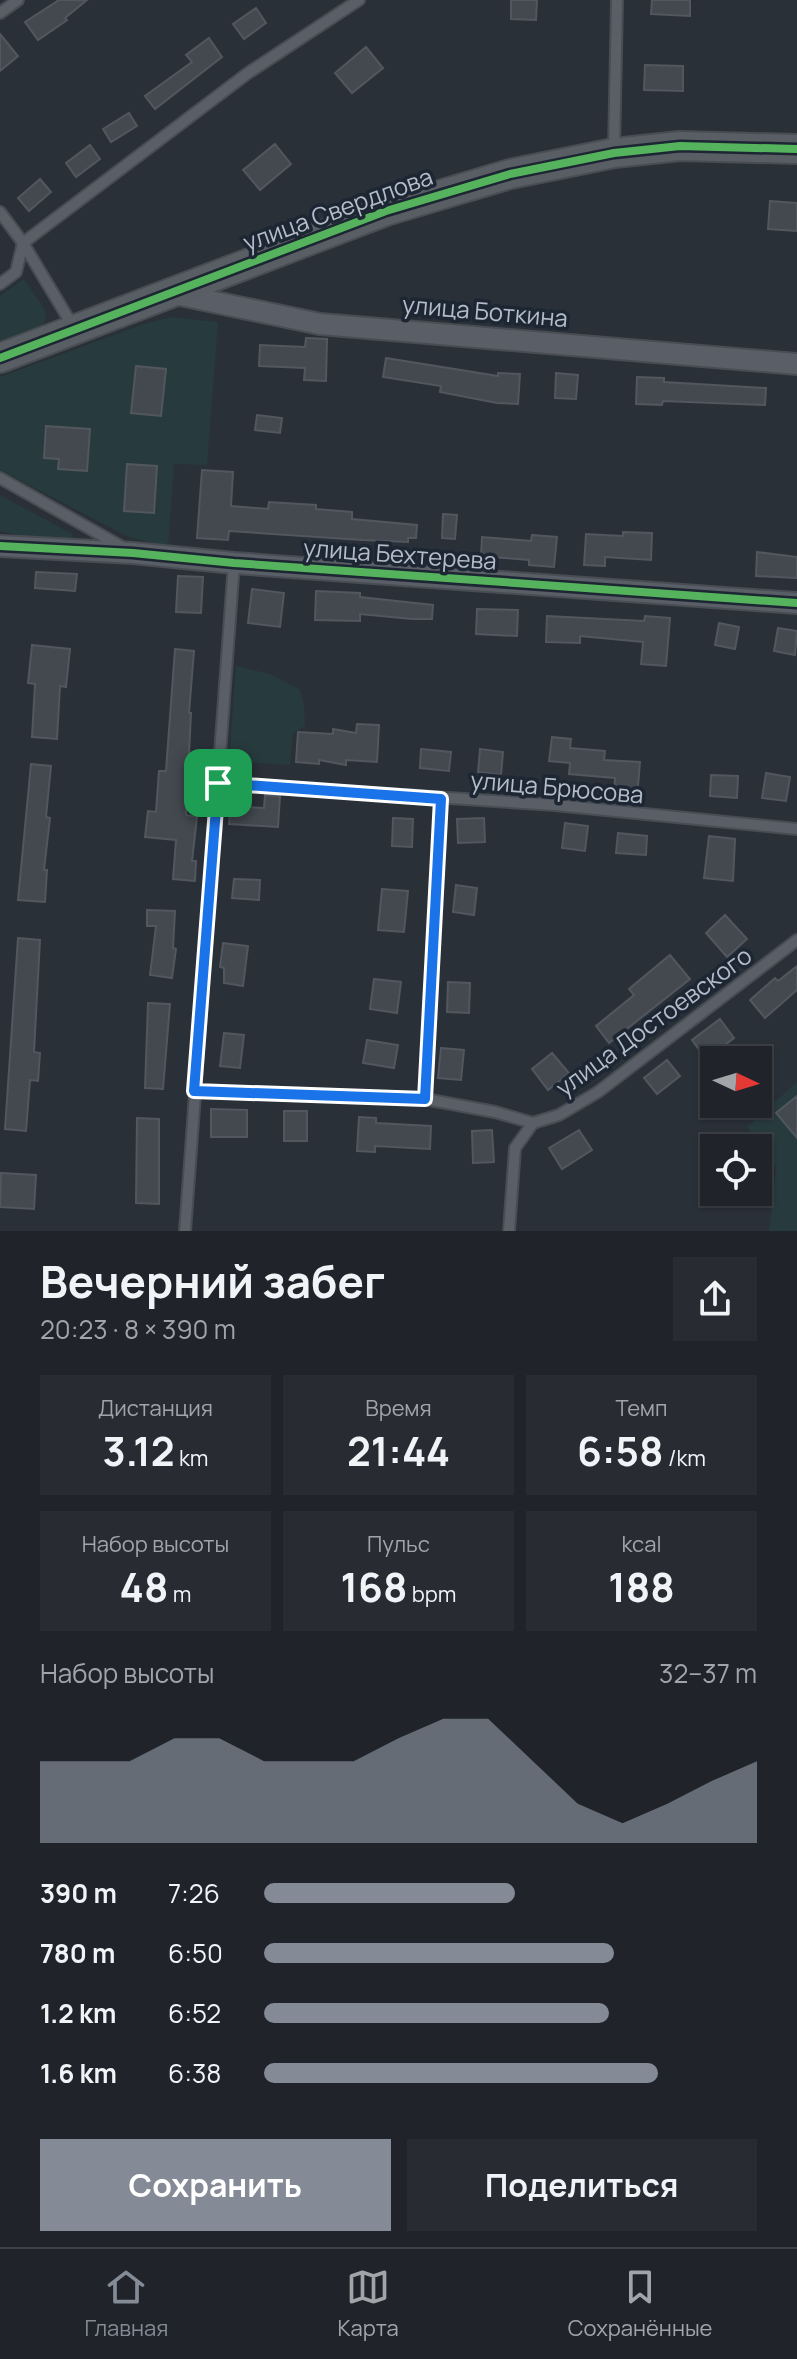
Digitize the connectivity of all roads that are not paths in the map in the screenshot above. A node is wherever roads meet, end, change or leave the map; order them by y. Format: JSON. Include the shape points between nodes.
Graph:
{"nodes":[{"id":1,"x":18,"y":0,"type":"edge"},
{"id":2,"x":359,"y":0,"type":"edge"},
{"id":3,"x":617,"y":0,"type":"edge"},
{"id":4,"x":0,"y":13,"type":"edge"},
{"id":5,"x":797,"y":149,"type":"edge"},
{"id":6,"x":614,"y":153,"type":"junction"},
{"id":7,"x":0,"y":212,"type":"edge"},
{"id":8,"x":23,"y":243,"type":"junction"},
{"id":9,"x":0,"y":284,"type":"edge"},
{"id":10,"x":171,"y":293,"type":"junction"},
{"id":11,"x":75,"y":329,"type":"junction"},
{"id":12,"x":0,"y":358,"type":"edge"},
{"id":13,"x":797,"y":364,"type":"edge"},
{"id":14,"x":0,"y":478,"type":"edge"},
{"id":15,"x":0,"y":546,"type":"edge"},
{"id":16,"x":133,"y":553,"type":"junction"},
{"id":17,"x":234,"y":563,"type":"junction"},
{"id":18,"x":797,"y":603,"type":"edge"},
{"id":19,"x":218,"y":783,"type":"junction"},
{"id":20,"x":441,"y":799,"type":"junction"},
{"id":21,"x":797,"y":829,"type":"edge"},
{"id":22,"x":797,"y":940,"type":"edge"},
{"id":23,"x":194,"y":1091,"type":"junction"},
{"id":24,"x":425,"y":1099,"type":"junction"},
{"id":25,"x":533,"y":1123,"type":"junction"},
{"id":26,"x":185,"y":1231,"type":"edge"},
{"id":27,"x":509,"y":1231,"type":"edge"}],
"edges":[{"from":1,"to":4,"type":"lane"},
{"from":2,"to":8,"type":"lane","via":[[248,73]]},
{"from":3,"to":6,"type":"lane"},
{"from":5,"to":6,"type":"street","name":"улица Свердлова","via":[[680,146]]},
{"from":6,"to":10,"type":"street","name":"улица Свердлова","via":[[510,174],[386,211]]},
{"from":7,"to":8,"type":"lane"},
{"from":8,"to":9,"type":"lane","via":[[16,272]]},
{"from":8,"to":11,"type":"lane"},
{"from":10,"to":11,"type":"street","name":"улица Свердлова"},
{"from":10,"to":13,"type":"street","name":"улица Боткина","via":[[320,324]]},
{"from":11,"to":12,"type":"street","name":"улица Свердлова"},
{"from":14,"to":16,"type":"lane"},
{"from":15,"to":16,"type":"street","name":"улица Бехтерева"},
{"from":16,"to":17,"type":"street","name":"улица Бехтерева"},
{"from":17,"to":18,"type":"street","name":"улица Бехтерева"},
{"from":17,"to":19,"type":"lane"},
{"from":19,"to":20,"type":"lane","name":"улица Брюсова"},
{"from":19,"to":23,"type":"lane"},
{"from":20,"to":21,"type":"lane","name":"улица Брюсова"},
{"from":20,"to":24,"type":"lane"},
{"from":22,"to":25,"type":"lane","name":"улица Достоевского","via":[[598,1092]]},
{"from":23,"to":24,"type":"lane"},
{"from":23,"to":26,"type":"lane"},
{"from":24,"to":25,"type":"lane"},
{"from":25,"to":27,"type":"lane","via":[[515,1148]]}]}
